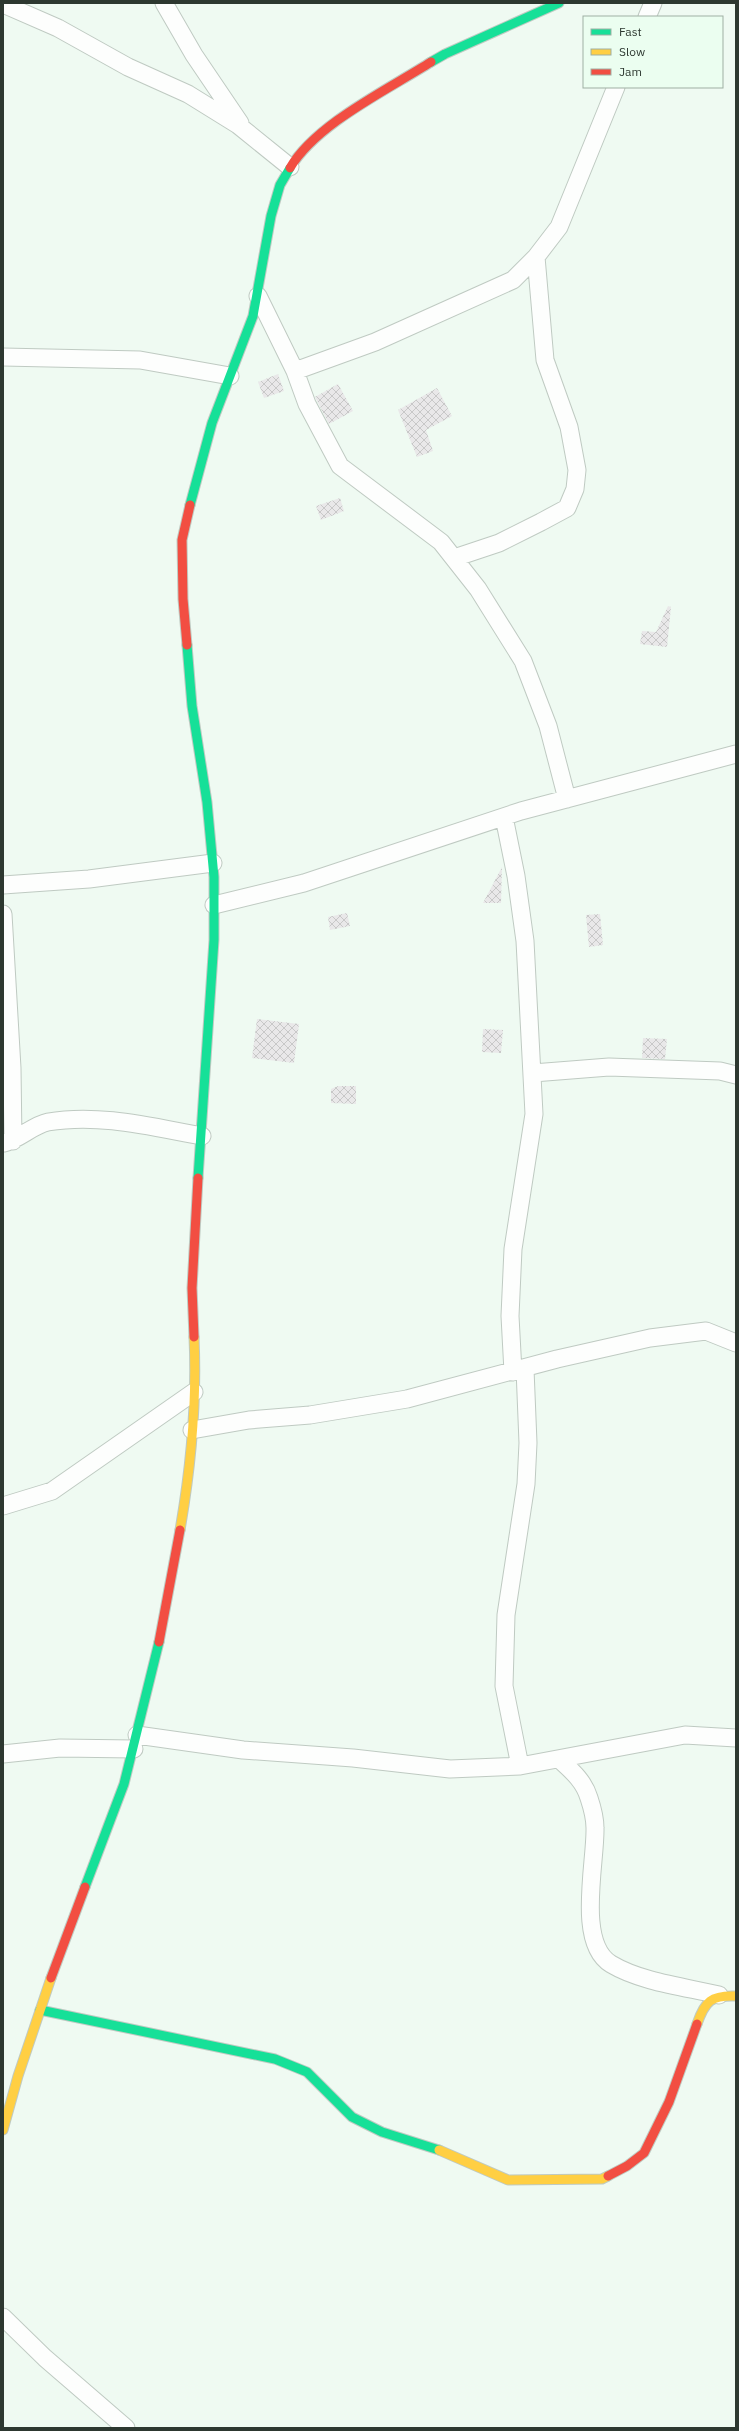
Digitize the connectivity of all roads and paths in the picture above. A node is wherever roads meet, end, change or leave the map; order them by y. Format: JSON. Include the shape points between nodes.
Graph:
{"nodes":[{"id":1,"x":164,"y":3,"type":"edge"},
{"id":2,"x":560,"y":3,"type":"edge"},
{"id":3,"x":653,"y":3,"type":"edge"},
{"id":4,"x":3,"y":4,"type":"edge"},
{"id":5,"x":647,"y":16,"type":"edge"},
{"id":6,"x":616,"y":88,"type":"edge"},
{"id":7,"x":244,"y":130,"type":"junction"},
{"id":8,"x":290,"y":167,"type":"junction"},
{"id":9,"x":536,"y":257,"type":"junction"},
{"id":10,"x":258,"y":296,"type":"junction"},
{"id":11,"x":3,"y":357,"type":"edge"},
{"id":12,"x":295,"y":371,"type":"junction"},
{"id":13,"x":230,"y":376,"type":"junction"},
{"id":14,"x":454,"y":558,"type":"junction"},
{"id":15,"x":736,"y":754,"type":"edge"},
{"id":16,"x":568,"y":799,"type":"junction"},
{"id":17,"x":504,"y":817,"type":"junction"},
{"id":18,"x":213,"y":863,"type":"junction"},
{"id":19,"x":3,"y":885,"type":"edge"},
{"id":20,"x":214,"y":905,"type":"junction"},
{"id":21,"x":3,"y":914,"type":"edge"},
{"id":22,"x":533,"y":1073,"type":"junction"},
{"id":23,"x":736,"y":1075,"type":"edge"},
{"id":24,"x":202,"y":1136,"type":"junction"},
{"id":25,"x":8,"y":1142,"type":"edge"},
{"id":26,"x":736,"y":1343,"type":"edge"},
{"id":27,"x":519,"y":1370,"type":"junction"},
{"id":28,"x":194,"y":1392,"type":"junction"},
{"id":29,"x":192,"y":1430,"type":"junction"},
{"id":30,"x":3,"y":1506,"type":"edge"},
{"id":31,"x":736,"y":1738,"type":"edge"},
{"id":32,"x":136,"y":1742,"type":"junction"},
{"id":33,"x":3,"y":1754,"type":"edge"},
{"id":34,"x":560,"y":1760,"type":"junction"},
{"id":35,"x":520,"y":1766,"type":"junction"},
{"id":36,"x":719,"y":1995,"type":"junction"},
{"id":37,"x":736,"y":1996,"type":"edge"},
{"id":38,"x":40,"y":2010,"type":"junction"},
{"id":39,"x":3,"y":2130,"type":"edge"},
{"id":40,"x":3,"y":2317,"type":"edge"},
{"id":41,"x":126,"y":2428,"type":"edge"}],
"edges":[{"from":1,"to":7,"type":"street","via":[[194,55]]},
{"from":2,"to":8,"type":"street","via":[[445,54],[321,131],[298,154]]},
{"from":3,"to":5,"type":"street"},
{"from":4,"to":7,"type":"street","via":[[58,28],[128,67],[188,94]]},
{"from":6,"to":9,"type":"street","via":[[559,228]]},
{"from":7,"to":8,"type":"street"},
{"from":8,"to":10,"type":"street","via":[[282,180],[271,216]]},
{"from":9,"to":12,"type":"street","via":[[513,280],[375,342]]},
{"from":9,"to":14,"type":"street","via":[[545,360],[569,427],[577,470],[575,489],[567,508],[499,543]]},
{"from":10,"to":12,"type":"street"},
{"from":10,"to":13,"type":"street","via":[[254,316]]},
{"from":11,"to":13,"type":"street","via":[[140,360]]},
{"from":12,"to":14,"type":"street","via":[[307,404],[340,466],[441,542]]},
{"from":13,"to":18,"type":"street","via":[[212,423],[197,474],[182,540],[183,599],[192,706],[207,802]]},
{"from":14,"to":16,"type":"street","via":[[478,589],[523,661],[548,726]]},
{"from":15,"to":16,"type":"street"},
{"from":16,"to":17,"type":"street"},
{"from":17,"to":20,"type":"street","via":[[304,883]]},
{"from":17,"to":22,"type":"street","via":[[525,941]]},
{"from":18,"to":19,"type":"street","via":[[89,879]]},
{"from":18,"to":20,"type":"street"},
{"from":20,"to":24,"type":"street"},
{"from":21,"to":25,"type":"street","via":[[12,1060]]},
{"from":22,"to":23,"type":"street","via":[[609,1066],[720,1071]]},
{"from":22,"to":27,"type":"street","via":[[534,1114],[513,1248],[510,1316]]},
{"from":24,"to":25,"type":"street","via":[[110,1120],[69,1120],[46,1122]]},
{"from":24,"to":28,"type":"street","via":[[192,1288]]},
{"from":26,"to":27,"type":"street","via":[[706,1331],[650,1338]]},
{"from":27,"to":29,"type":"street","via":[[407,1399],[310,1416],[250,1420]]},
{"from":27,"to":35,"type":"street","via":[[528,1436],[526,1484],[506,1615],[504,1686]]},
{"from":28,"to":29,"type":"street"},
{"from":28,"to":30,"type":"street","via":[[52,1491]]},
{"from":29,"to":32,"type":"street","via":[[190,1474],[164,1623]]},
{"from":31,"to":34,"type":"street","via":[[685,1735]]},
{"from":32,"to":33,"type":"street"},
{"from":32,"to":35,"type":"street","via":[[353,1758],[450,1769]]},
{"from":32,"to":38,"type":"street","via":[[124,1784]]},
{"from":34,"to":35,"type":"street"},
{"from":34,"to":36,"type":"street","via":[[577,1775],[589,1797],[596,1826],[590,1911],[593,1936],[600,1953],[610,1963],[633,1975]]},
{"from":36,"to":37,"type":"street"},
{"from":36,"to":38,"type":"street","via":[[703,2006],[669,2102],[644,2153],[627,2166],[602,2179],[553,2181],[508,2180],[448,2153],[382,2132],[352,2117],[307,2072],[275,2059]]},
{"from":38,"to":39,"type":"street"},
{"from":40,"to":41,"type":"street","via":[[45,2358]]}]}
